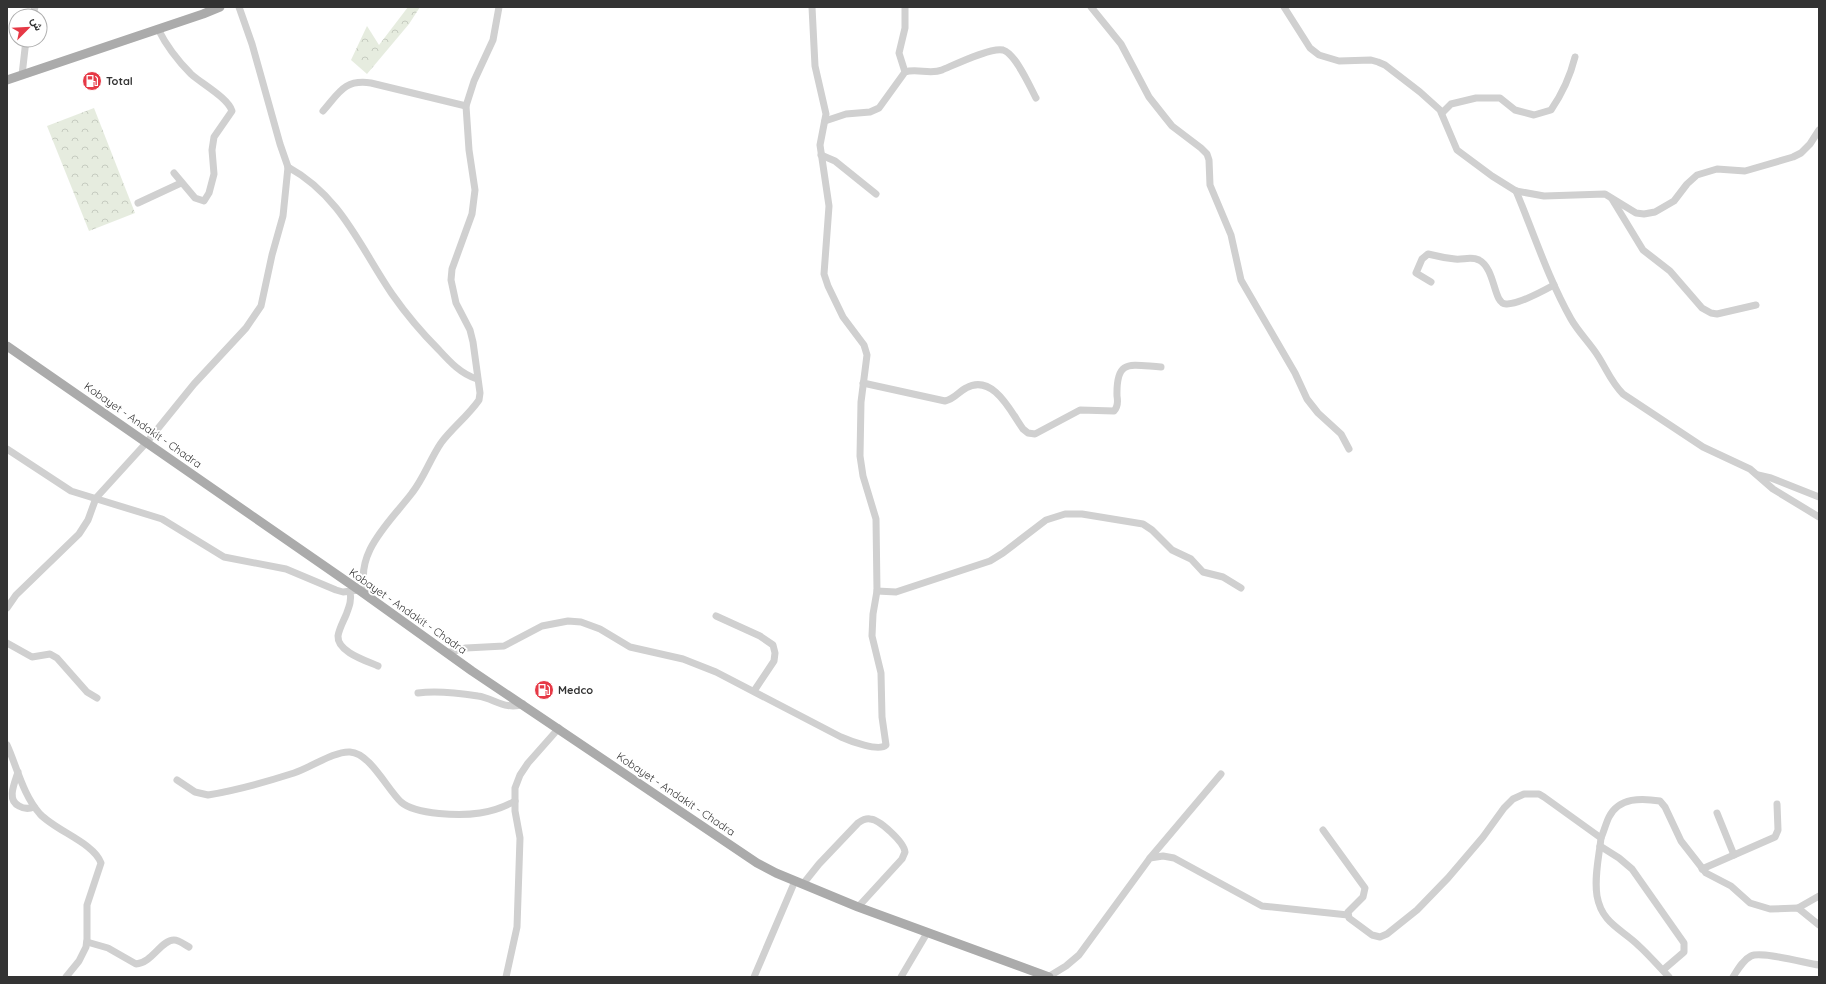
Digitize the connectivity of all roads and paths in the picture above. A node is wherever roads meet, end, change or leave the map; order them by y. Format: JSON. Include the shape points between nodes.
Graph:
{"nodes":[{"id":1,"x":239,"y":7,"type":"edge"},
{"id":2,"x":500,"y":7,"type":"edge"},
{"id":3,"x":812,"y":7,"type":"edge"},
{"id":4,"x":905,"y":7,"type":"edge"},
{"id":5,"x":1091,"y":7,"type":"edge"},
{"id":6,"x":1284,"y":7,"type":"edge"},
{"id":7,"x":218,"y":8,"type":"edge"},
{"id":8,"x":158,"y":29,"type":"junction"},
{"id":9,"x":25,"y":48,"type":"edge"},
{"id":10,"x":1575,"y":58,"type":"dead end"},
{"id":11,"x":905,"y":72,"type":"junction"},
{"id":12,"x":22,"y":75,"type":"junction"},
{"id":13,"x":7,"y":80,"type":"edge"},
{"id":14,"x":1036,"y":98,"type":"dead end"},
{"id":15,"x":466,"y":106,"type":"junction"},
{"id":16,"x":323,"y":111,"type":"dead end"},
{"id":17,"x":1442,"y":113,"type":"junction"},
{"id":18,"x":825,"y":121,"type":"junction"},
{"id":19,"x":1819,"y":130,"type":"edge"},
{"id":20,"x":821,"y":155,"type":"junction"},
{"id":21,"x":288,"y":167,"type":"junction"},
{"id":22,"x":174,"y":173,"type":"dead end"},
{"id":23,"x":181,"y":183,"type":"junction"},
{"id":24,"x":1516,"y":191,"type":"junction"},
{"id":25,"x":876,"y":194,"type":"dead end"},
{"id":26,"x":1611,"y":197,"type":"junction"},
{"id":27,"x":138,"y":202,"type":"dead end"},
{"id":28,"x":1431,"y":282,"type":"dead end"},
{"id":29,"x":1554,"y":285,"type":"junction"},
{"id":30,"x":1756,"y":305,"type":"dead end"},
{"id":31,"x":7,"y":346,"type":"edge"},
{"id":32,"x":1161,"y":368,"type":"dead end"},
{"id":33,"x":477,"y":379,"type":"junction"},
{"id":34,"x":863,"y":383,"type":"junction"},
{"id":35,"x":147,"y":442,"type":"junction"},
{"id":36,"x":7,"y":449,"type":"edge"},
{"id":37,"x":1349,"y":449,"type":"dead end"},
{"id":38,"x":1758,"y":475,"type":"junction"},
{"id":39,"x":1819,"y":497,"type":"edge"},
{"id":40,"x":96,"y":498,"type":"junction"},
{"id":41,"x":1819,"y":517,"type":"edge"},
{"id":42,"x":1241,"y":588,"type":"dead end"},
{"id":43,"x":354,"y":591,"type":"junction"},
{"id":44,"x":877,"y":591,"type":"junction"},
{"id":45,"x":367,"y":596,"type":"junction"},
{"id":46,"x":7,"y":608,"type":"edge"},
{"id":47,"x":716,"y":616,"type":"dead end"},
{"id":48,"x":7,"y":643,"type":"edge"},
{"id":49,"x":446,"y":653,"type":"junction"},
{"id":50,"x":378,"y":666,"type":"dead end"},
{"id":51,"x":754,"y":691,"type":"junction"},
{"id":52,"x":418,"y":693,"type":"dead end"},
{"id":53,"x":97,"y":698,"type":"dead end"},
{"id":54,"x":522,"y":704,"type":"junction"},
{"id":55,"x":559,"y":728,"type":"junction"},
{"id":56,"x":7,"y":745,"type":"edge"},
{"id":57,"x":18,"y":772,"type":"junction"},
{"id":58,"x":1220,"y":774,"type":"dead end"},
{"id":59,"x":177,"y":780,"type":"dead end"},
{"id":60,"x":515,"y":801,"type":"junction"},
{"id":61,"x":1777,"y":804,"type":"dead end"},
{"id":62,"x":34,"y":807,"type":"junction"},
{"id":63,"x":1717,"y":813,"type":"dead end"},
{"id":64,"x":1323,"y":830,"type":"dead end"},
{"id":65,"x":1601,"y":838,"type":"junction"},
{"id":66,"x":1600,"y":846,"type":"junction"},
{"id":67,"x":1734,"y":855,"type":"junction"},
{"id":68,"x":1150,"y":858,"type":"junction"},
{"id":69,"x":1702,"y":869,"type":"junction"},
{"id":70,"x":799,"y":882,"type":"junction"},
{"id":71,"x":1819,"y":896,"type":"edge"},
{"id":72,"x":858,"y":907,"type":"junction"},
{"id":73,"x":1798,"y":908,"type":"junction"},
{"id":74,"x":1348,"y":915,"type":"junction"},
{"id":75,"x":1819,"y":925,"type":"edge"},
{"id":76,"x":927,"y":932,"type":"junction"},
{"id":77,"x":87,"y":942,"type":"junction"},
{"id":78,"x":189,"y":947,"type":"dead end"},
{"id":79,"x":1819,"y":965,"type":"edge"},
{"id":80,"x":1663,"y":970,"type":"junction"},
{"id":81,"x":903,"y":976,"type":"edge"},
{"id":82,"x":66,"y":977,"type":"edge"},
{"id":83,"x":506,"y":977,"type":"edge"},
{"id":84,"x":754,"y":977,"type":"edge"},
{"id":85,"x":1049,"y":977,"type":"edge"},
{"id":86,"x":1669,"y":977,"type":"edge"},
{"id":87,"x":1733,"y":977,"type":"edge"}],
"edges":[{"from":1,"to":21,"type":"street"},
{"from":2,"to":15,"type":"street","via":[[493,40],[474,81]]},
{"from":3,"to":18,"type":"street","via":[[815,66],[825,107]]},
{"from":4,"to":11,"type":"street","via":[[905,28],[899,57]]},
{"from":5,"to":37,"type":"street","via":[[1121,44],[1150,97],[1164,116],[1172,126],[1207,154],[1210,185],[1229,229],[1241,280],[1295,373],[1307,399],[1341,434]]},
{"from":6,"to":17,"type":"street","via":[[1307,44],[1319,56],[1339,61],[1371,60],[1385,65]]},
{"from":7,"to":8,"type":"main road"},
{"from":8,"to":12,"type":"main road"},
{"from":8,"to":23,"type":"street","via":[[190,73],[232,111],[214,137],[214,169],[207,198],[204,201],[198,200]]},
{"from":9,"to":12,"type":"street"},
{"from":10,"to":17,"type":"street","via":[[1561,95],[1551,110],[1534,115],[1515,110],[1500,98],[1476,98],[1452,104]]},
{"from":11,"to":14,"type":"street","via":[[937,71],[970,58],[1002,50],[1012,57]]},
{"from":11,"to":18,"type":"street","via":[[879,108]]},
{"from":12,"to":13,"type":"main road"},
{"from":15,"to":16,"type":"street","via":[[371,83],[357,82],[346,86]]},
{"from":15,"to":33,"type":"street","via":[[475,190],[472,214],[452,269],[451,280],[456,303],[470,330]]},
{"from":17,"to":24,"type":"street","via":[[1457,150]]},
{"from":18,"to":20,"type":"street","via":[[821,136]]},
{"from":19,"to":26,"type":"street","via":[[1810,144],[1792,158],[1745,171],[1717,170],[1697,175],[1674,201],[1655,212],[1636,213]]},
{"from":20,"to":25,"type":"street","via":[[835,162]]},
{"from":20,"to":34,"type":"street","via":[[829,206],[824,274],[843,317],[866,350]]},
{"from":21,"to":33,"type":"street","via":[[312,182],[339,211],[365,247],[391,293],[416,326],[461,371]]},
{"from":21,"to":35,"type":"street","via":[[283,216],[261,306],[246,328],[194,384]]},
{"from":22,"to":23,"type":"street"},
{"from":23,"to":27,"type":"street"},
{"from":24,"to":26,"type":"street","via":[[1544,196],[1605,194]]},
{"from":24,"to":29,"type":"street"},
{"from":26,"to":30,"type":"street","via":[[1643,250],[1670,271],[1702,308],[1717,314]]},
{"from":28,"to":29,"type":"street","via":[[1416,273],[1422,259],[1428,254],[1456,259],[1478,259],[1486,266],[1492,276],[1497,296],[1505,304]]},
{"from":29,"to":38,"type":"street","via":[[1572,320],[1598,355],[1617,388],[1703,446]]},
{"from":31,"to":35,"type":"main road","name":"Kobayet - Andakit - Chadra"},
{"from":32,"to":34,"type":"street","via":[[1124,368],[1117,379],[1118,403],[1114,411],[1080,410],[1035,434],[1023,429],[996,393],[984,385],[967,388],[945,401]]},
{"from":33,"to":45,"type":"street","via":[[480,393],[475,405],[448,433],[422,479],[377,535],[363,576]]},
{"from":34,"to":44,"type":"street","via":[[860,465],[876,519]]},
{"from":35,"to":40,"type":"street"},
{"from":35,"to":43,"type":"main road","name":"Kobayet - Andakit - Chadra"},
{"from":36,"to":40,"type":"street","via":[[71,491],[81,496]]},
{"from":38,"to":39,"type":"street"},
{"from":38,"to":41,"type":"street","via":[[1773,489]]},
{"from":40,"to":43,"type":"street","via":[[162,519],[224,557],[286,569],[336,590]]},
{"from":40,"to":46,"type":"street","via":[[88,520],[78,534],[16,595]]},
{"from":42,"to":44,"type":"street","via":[[1223,577],[1203,572],[1191,559],[1172,550],[1143,524],[1073,513],[1046,520],[990,561],[896,592]]},
{"from":43,"to":45,"type":"main road","name":"Kobayet - Andakit - Chadra"},
{"from":43,"to":50,"type":"street","via":[[340,629],[339,640],[344,648]]},
{"from":44,"to":51,"type":"street","via":[[872,636],[881,673],[882,717],[887,743],[885,747],[880,748],[841,737]]},
{"from":45,"to":49,"type":"main road","name":"Kobayet - Andakit - Chadra"},
{"from":47,"to":51,"type":"street","via":[[760,636],[772,645],[774,661]]},
{"from":48,"to":53,"type":"street","via":[[32,657],[50,654],[57,658],[87,692]]},
{"from":49,"to":51,"type":"street","via":[[466,648],[504,646],[542,626],[568,621],[581,622],[600,629],[630,647],[683,659]]},
{"from":49,"to":54,"type":"main road","name":"Kobayet - Andakit - Chadra"},
{"from":52,"to":54,"type":"street","via":[[480,696],[511,707]]},
{"from":54,"to":55,"type":"main road","name":"Kobayet - Andakit - Chadra"},
{"from":55,"to":60,"type":"street","via":[[520,775],[515,788]]},
{"from":55,"to":70,"type":"main road","name":"Kobayet - Andakit - Chadra","via":[[727,844],[757,863]]},
{"from":56,"to":57,"type":"street"},
{"from":57,"to":62,"type":"street"},
{"from":57,"to":62,"type":"street","via":[[12,801],[24,808]]},
{"from":58,"to":68,"type":"street"},
{"from":59,"to":60,"type":"street","via":[[195,792],[208,795],[294,773],[336,755],[352,752],[364,758],[400,802],[416,810],[474,814],[495,810]]},
{"from":60,"to":83,"type":"street","via":[[520,838],[517,927]]},
{"from":61,"to":67,"type":"street","via":[[1776,835]]},
{"from":62,"to":77,"type":"street","via":[[52,824],[95,852],[102,863],[87,905]]},
{"from":63,"to":67,"type":"street"},
{"from":64,"to":74,"type":"street","via":[[1365,888],[1363,896]]},
{"from":65,"to":66,"type":"street"},
{"from":65,"to":69,"type":"street","via":[[1609,817],[1622,803],[1637,799],[1660,801],[1681,841]]},
{"from":65,"to":74,"type":"street","via":[[1539,794],[1524,794],[1513,799],[1504,808],[1483,837],[1417,910],[1387,934],[1380,937],[1372,935],[1350,920]]},
{"from":66,"to":80,"type":"street","via":[[1596,887],[1598,901],[1604,914],[1615,928],[1638,944]]},
{"from":66,"to":80,"type":"street","via":[[1632,869],[1684,943],[1684,952]]},
{"from":67,"to":69,"type":"street"},
{"from":68,"to":74,"type":"street","via":[[1174,858],[1262,906]]},
{"from":68,"to":85,"type":"street","via":[[1079,955]]},
{"from":69,"to":73,"type":"street","via":[[1731,886],[1753,904],[1770,909]]},
{"from":70,"to":72,"type":"main road","name":"Kobayet - Andakit - Chadra"},
{"from":70,"to":72,"type":"street","via":[[858,823],[866,819],[873,820],[901,842],[905,852],[902,859]]},
{"from":70,"to":84,"type":"street"},
{"from":71,"to":73,"type":"street"},
{"from":72,"to":76,"type":"main road","name":"Kobayet - Andakit - Chadra"},
{"from":73,"to":75,"type":"street"},
{"from":76,"to":81,"type":"street"},
{"from":76,"to":85,"type":"main road","name":"Kobayet - Andakit - Chadra"},
{"from":77,"to":78,"type":"street","via":[[108,948],[136,964],[147,960],[173,940]]},
{"from":77,"to":82,"type":"street","via":[[84,952]]},
{"from":79,"to":87,"type":"street","via":[[1755,954],[1748,958]]},
{"from":80,"to":86,"type":"street"}]}
